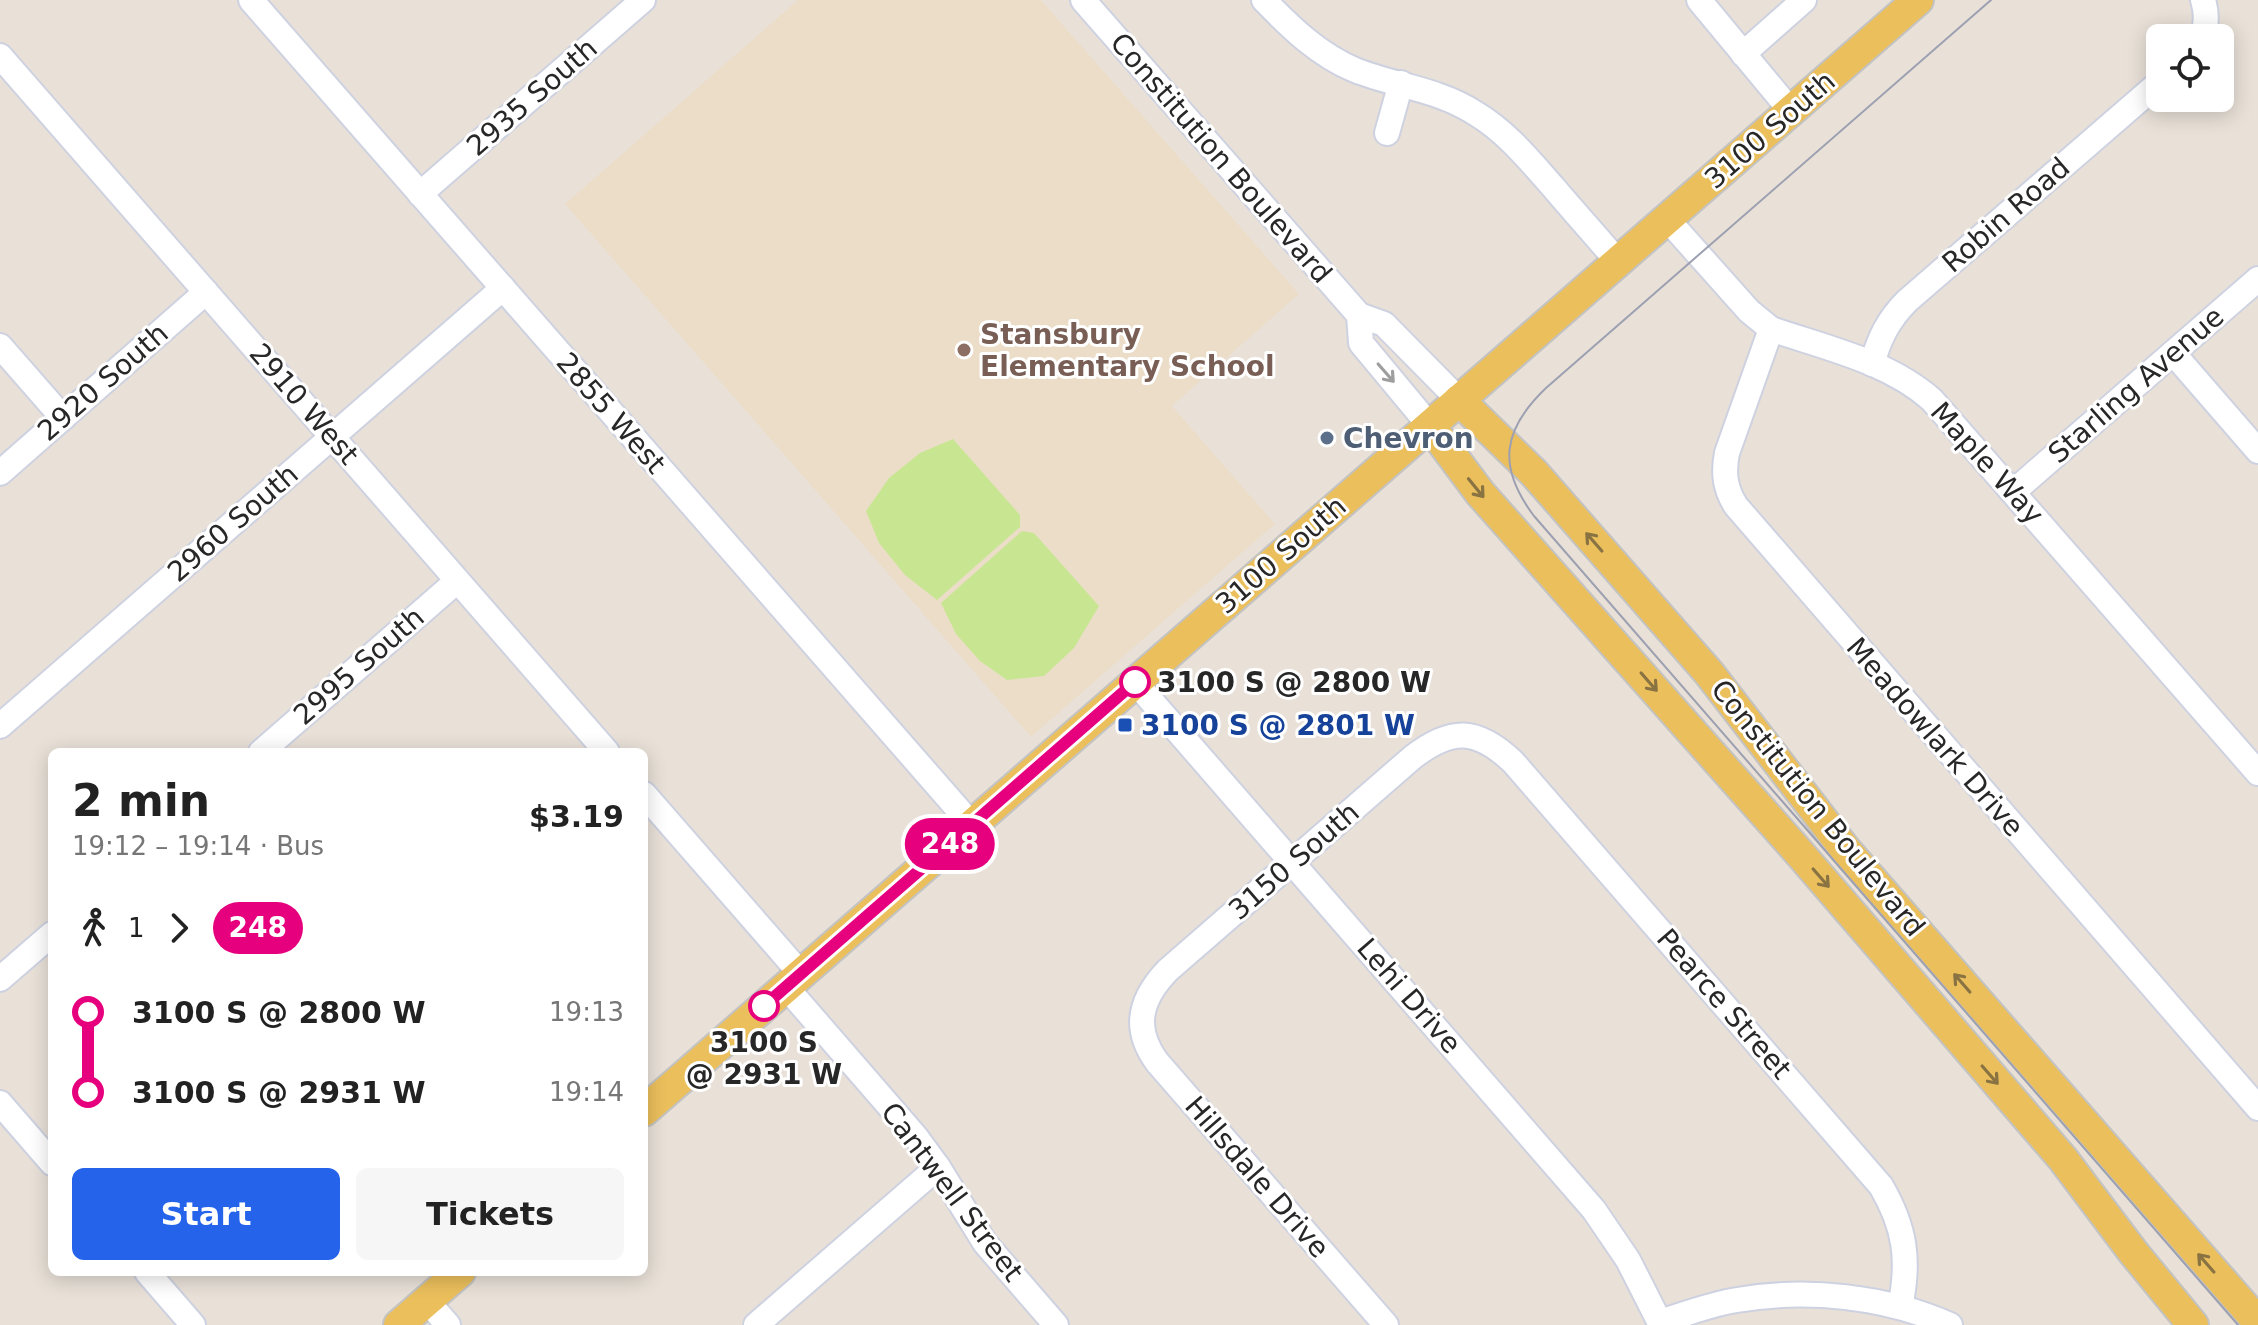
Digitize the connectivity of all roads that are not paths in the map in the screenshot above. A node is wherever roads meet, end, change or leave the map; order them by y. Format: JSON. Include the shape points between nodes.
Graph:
{"nodes":[{"id":1,"x":643,"y":0,"type":"edge"},
{"id":2,"x":1083,"y":0,"type":"edge"},
{"id":3,"x":1264,"y":0,"type":"edge"},
{"id":4,"x":1699,"y":0,"type":"edge"},
{"id":5,"x":1804,"y":0,"type":"edge"},
{"id":6,"x":1918,"y":0,"type":"edge"},
{"id":7,"x":2203,"y":0,"type":"edge"},
{"id":8,"x":266,"y":5,"type":"edge"},
{"id":9,"x":2206,"y":24,"type":"edge"},
{"id":10,"x":1743,"y":54,"type":"junction"},
{"id":11,"x":0,"y":56,"type":"edge"},
{"id":12,"x":1401,"y":83,"type":"junction"},
{"id":13,"x":2146,"y":94,"type":"edge"},
{"id":14,"x":1791,"y":111,"type":"junction"},
{"id":15,"x":1387,"y":133,"type":"dead end"},
{"id":16,"x":420,"y":194,"type":"junction"},
{"id":17,"x":1667,"y":219,"type":"junction"},
{"id":18,"x":1618,"y":262,"type":"junction"},
{"id":19,"x":2258,"y":279,"type":"edge"},
{"id":20,"x":503,"y":288,"type":"junction"},
{"id":21,"x":206,"y":292,"type":"junction"},
{"id":22,"x":1359,"y":315,"type":"junction"},
{"id":23,"x":1771,"y":329,"type":"junction"},
{"id":24,"x":0,"y":346,"type":"edge"},
{"id":25,"x":2173,"y":353,"type":"junction"},
{"id":26,"x":1872,"y":364,"type":"junction"},
{"id":27,"x":1459,"y":400,"type":"junction"},
{"id":28,"x":63,"y":418,"type":"junction"},
{"id":29,"x":1430,"y":426,"type":"junction"},
{"id":30,"x":332,"y":437,"type":"junction"},
{"id":31,"x":2258,"y":451,"type":"edge"},
{"id":32,"x":0,"y":473,"type":"edge"},
{"id":33,"x":2013,"y":492,"type":"junction"},
{"id":34,"x":457,"y":581,"type":"junction"},
{"id":35,"x":1135,"y":682,"type":"junction"},
{"id":36,"x":0,"y":726,"type":"edge"},
{"id":37,"x":1475,"y":736,"type":"joint"},
{"id":38,"x":266,"y":748,"type":"edge"},
{"id":39,"x":601,"y":748,"type":"edge"},
{"id":40,"x":2258,"y":773,"type":"edge"},
{"id":41,"x":648,"y":799,"type":"edge"},
{"id":42,"x":972,"y":825,"type":"junction"},
{"id":43,"x":1292,"y":862,"type":"junction"},
{"id":44,"x":48,"y":937,"type":"edge"},
{"id":45,"x":0,"y":979,"type":"edge"},
{"id":46,"x":793,"y":981,"type":"junction"},
{"id":47,"x":1142,"y":1022,"type":"joint"},
{"id":48,"x":0,"y":1103,"type":"edge"},
{"id":49,"x":648,"y":1108,"type":"edge"},
{"id":50,"x":2258,"y":1108,"type":"edge"},
{"id":51,"x":48,"y":1158,"type":"edge"},
{"id":52,"x":938,"y":1167,"type":"junction"},
{"id":53,"x":150,"y":1276,"type":"edge"},
{"id":54,"x":455,"y":1276,"type":"edge"},
{"id":55,"x":427,"y":1301,"type":"junction"},
{"id":56,"x":1900,"y":1307,"type":"junction"},
{"id":57,"x":2258,"y":1322,"type":"edge"},
{"id":58,"x":1660,"y":1324,"type":"edge"},
{"id":59,"x":193,"y":1325,"type":"edge"},
{"id":60,"x":399,"y":1325,"type":"edge"},
{"id":61,"x":448,"y":1325,"type":"edge"},
{"id":62,"x":756,"y":1325,"type":"edge"},
{"id":63,"x":1056,"y":1325,"type":"edge"},
{"id":64,"x":1386,"y":1325,"type":"edge"},
{"id":65,"x":1950,"y":1325,"type":"edge"},
{"id":66,"x":2193,"y":1325,"type":"edge"}],
"edges":[{"from":1,"to":16,"type":"street","name":"2935 South"},
{"from":2,"to":22,"type":"street","name":"Constitution Boulevard"},
{"from":3,"to":12,"type":"street","via":[[1337,61]]},
{"from":4,"to":10,"type":"street"},
{"from":5,"to":10,"type":"street"},
{"from":6,"to":14,"type":"main road","name":"3100 South"},
{"from":7,"to":9,"type":"street"},
{"from":8,"to":16,"type":"street","name":"2855 West"},
{"from":10,"to":14,"type":"street"},
{"from":11,"to":21,"type":"street","name":"2910 West"},
{"from":12,"to":15,"type":"street"},
{"from":12,"to":18,"type":"street","via":[[1457,102],[1507,136]]},
{"from":13,"to":26,"type":"street","name":"Robin Road","via":[[1907,301],[1881,335]]},
{"from":14,"to":17,"type":"main road","name":"3100 South"},
{"from":16,"to":20,"type":"street","name":"2855 West"},
{"from":17,"to":18,"type":"main road","name":"3100 South"},
{"from":17,"to":23,"type":"street","name":"Maple Way"},
{"from":18,"to":27,"type":"main road","name":"3100 South"},
{"from":19,"to":25,"type":"street","name":"Starling Avenue"},
{"from":20,"to":30,"type":"street","name":"2960 South"},
{"from":20,"to":42,"type":"street","name":"2855 West"},
{"from":21,"to":28,"type":"street","name":"2920 South"},
{"from":21,"to":30,"type":"street","name":"2910 West"},
{"from":22,"to":27,"type":"street","name":"Constitution Boulevard","via":[[1384,324]]},
{"from":22,"to":29,"type":"street","name":"Constitution Boulevard","one_way":true,"via":[[1361,343]]},
{"from":23,"to":26,"type":"street","name":"Maple Way"},
{"from":23,"to":50,"type":"street","name":"Meadowlark Drive","via":[[1724,465],[1726,487],[1736,506]]},
{"from":24,"to":28,"type":"street"},
{"from":25,"to":31,"type":"street"},
{"from":25,"to":33,"type":"street","name":"Starling Avenue"},
{"from":26,"to":33,"type":"street","name":"Maple Way","via":[[1905,379],[1932,400]]},
{"from":27,"to":29,"type":"main road","name":"3100 South"},
{"from":57,"to":27,"type":"main road","name":"Constitution Boulevard","one_way":true,"via":[[1838,841],[1700,663],[1534,473]]},
{"from":28,"to":32,"type":"street","name":"2920 South"},
{"from":29,"to":35,"type":"main road","name":"3100 South"},
{"from":29,"to":66,"type":"main road","name":"Constitution Boulevard","one_way":true,"via":[[1480,493],[2063,1159]]},
{"from":30,"to":34,"type":"street","name":"2910 West"},
{"from":30,"to":36,"type":"street","name":"2960 South"},
{"from":33,"to":40,"type":"street","name":"Maple Way"},
{"from":34,"to":38,"type":"street","name":"2995 South"},
{"from":34,"to":39,"type":"street","name":"2910 West"},
{"from":35,"to":42,"type":"main road","name":"3100 South"},
{"from":35,"to":43,"type":"street","name":"Lehi Drive"},
{"from":37,"to":43,"type":"street","name":"3150 South","via":[[1448,736],[1423,749]]},
{"from":37,"to":56,"type":"street","name":"Pearce Street","via":[[1513,762],[1881,1186],[1903,1241],[1906,1272]]},
{"from":41,"to":46,"type":"street"},
{"from":42,"to":46,"type":"main road","name":"3100 South"},
{"from":43,"to":47,"type":"street","name":"3150 South","via":[[1157,981]]},
{"from":43,"to":58,"type":"street","name":"Lehi Drive","via":[[1594,1210],[1628,1260]]},
{"from":44,"to":45,"type":"street"},
{"from":46,"to":49,"type":"main road","name":"3100 South"},
{"from":46,"to":52,"type":"street","name":"Cantwell Street"},
{"from":47,"to":64,"type":"street","name":"Hillsdale Drive","via":[[1157,1062]]},
{"from":48,"to":51,"type":"street"},
{"from":52,"to":62,"type":"street"},
{"from":52,"to":63,"type":"street","name":"Cantwell Street","via":[[985,1243]]},
{"from":53,"to":59,"type":"street"},
{"from":54,"to":55,"type":"main road"},
{"from":55,"to":60,"type":"main road"},
{"from":55,"to":61,"type":"street"},
{"from":56,"to":58,"type":"street","via":[[1859,1299],[1769,1295],[1705,1307]]},
{"from":56,"to":65,"type":"street"}]}
